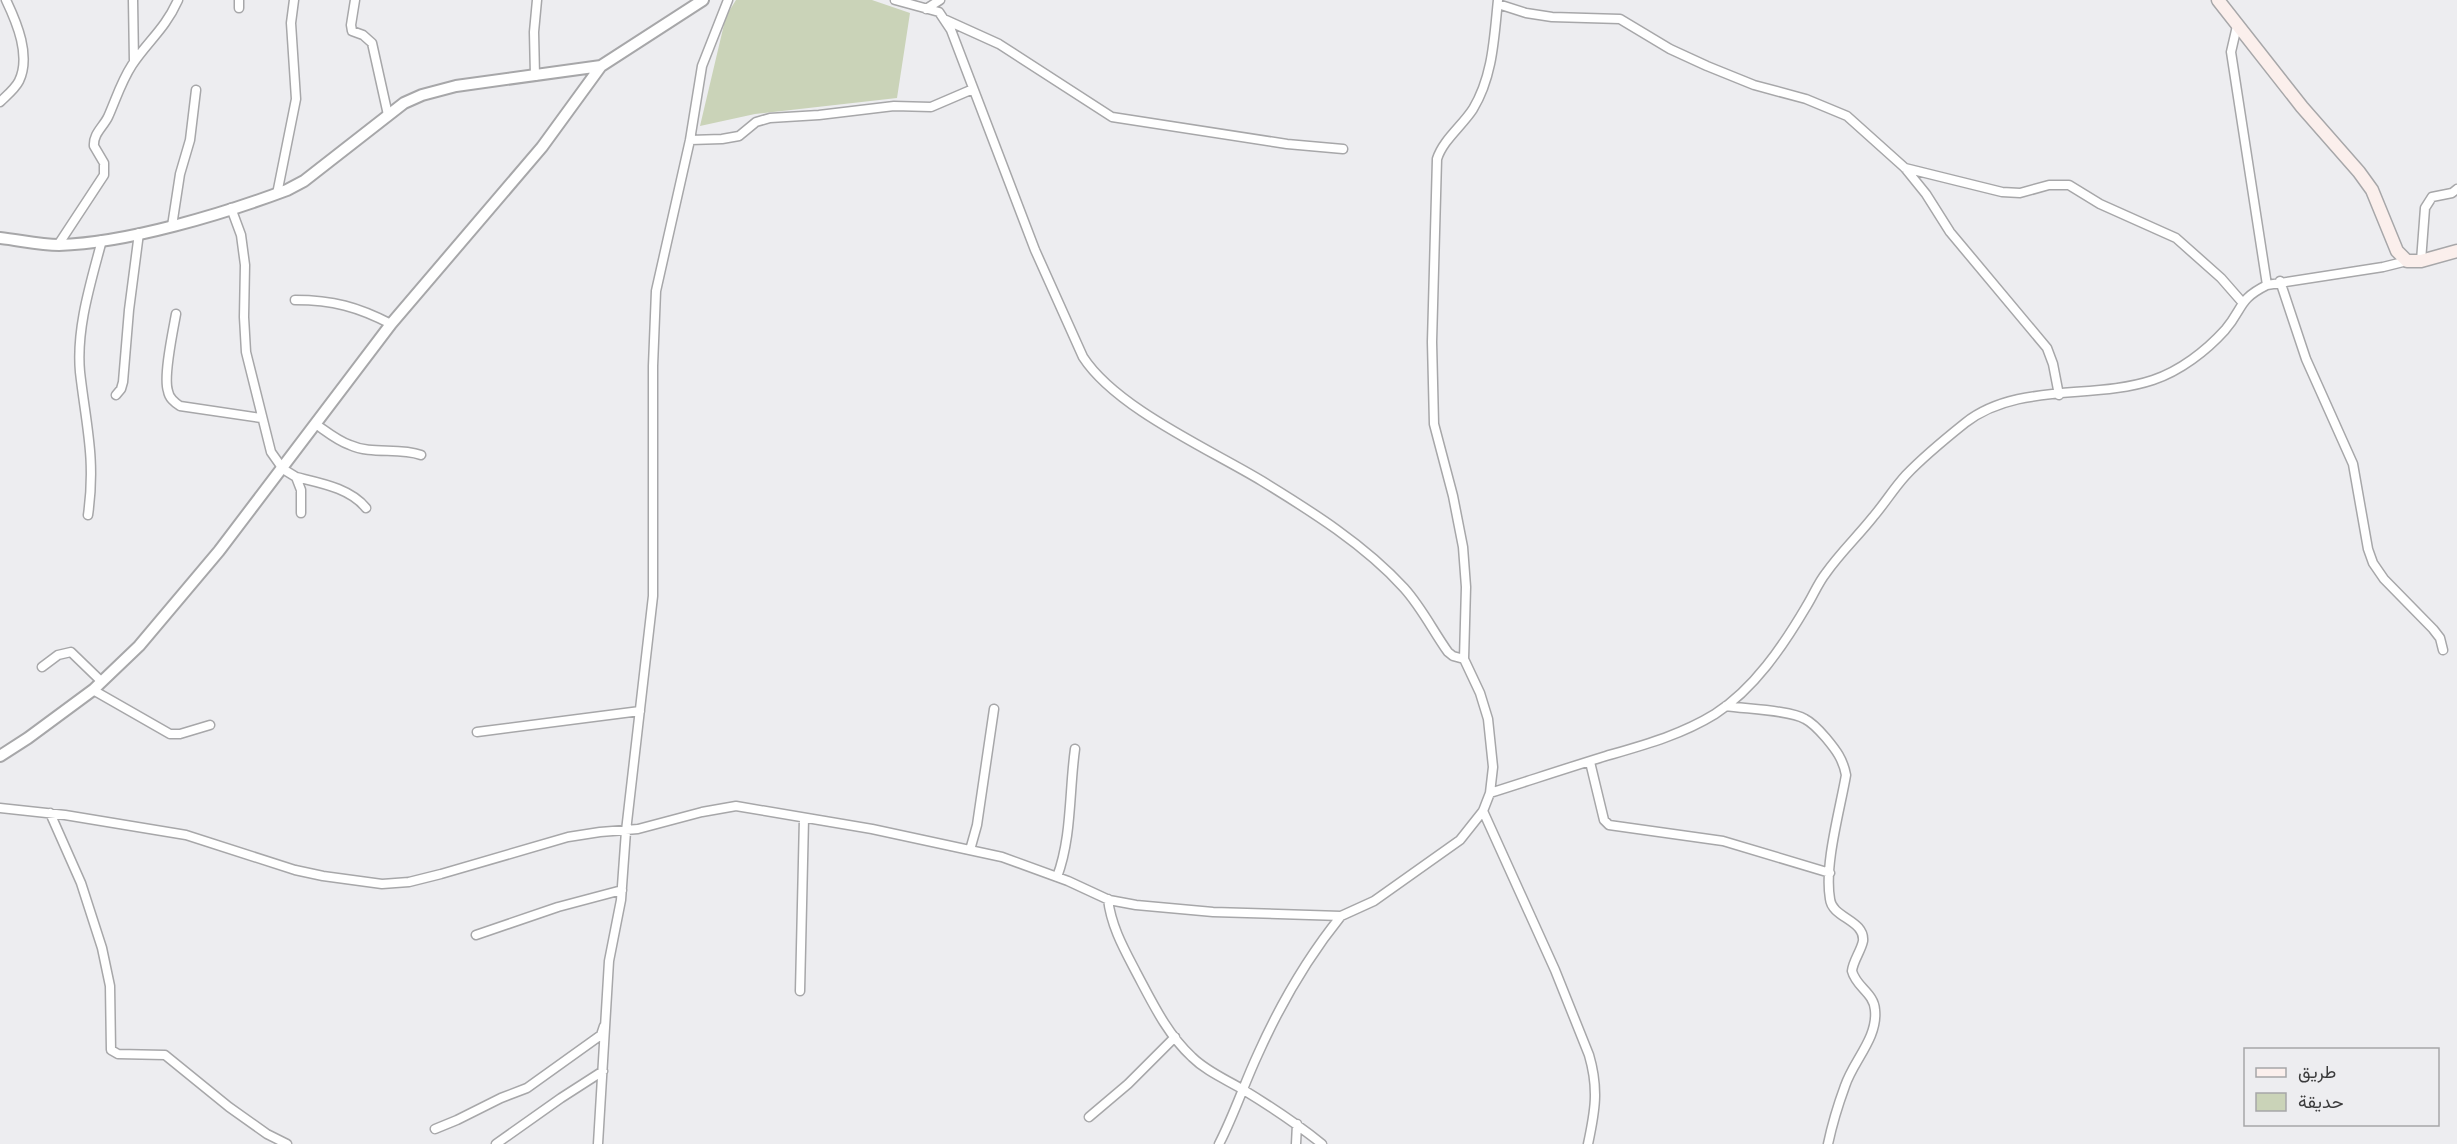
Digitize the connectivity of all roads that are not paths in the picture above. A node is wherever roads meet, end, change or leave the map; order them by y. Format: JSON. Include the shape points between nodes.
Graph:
{"nodes":[{"id":1,"x":6,"y":0,"type":"edge"},
{"id":2,"x":133,"y":0,"type":"edge"},
{"id":3,"x":178,"y":0,"type":"edge"},
{"id":4,"x":294,"y":0,"type":"edge"},
{"id":5,"x":355,"y":0,"type":"edge"},
{"id":6,"x":537,"y":0,"type":"edge"},
{"id":7,"x":703,"y":0,"type":"edge"},
{"id":8,"x":728,"y":0,"type":"edge"},
{"id":9,"x":896,"y":0,"type":"edge"},
{"id":10,"x":940,"y":0,"type":"edge"},
{"id":11,"x":2218,"y":0,"type":"edge"},
{"id":12,"x":1498,"y":2,"type":"edge"},
{"id":13,"x":926,"y":9,"type":"junction"},
{"id":14,"x":946,"y":20,"type":"junction"},
{"id":15,"x":2236,"y":26,"type":"junction"},
{"id":16,"x":134,"y":62,"type":"junction"},
{"id":17,"x":601,"y":66,"type":"junction"},
{"id":18,"x":535,"y":76,"type":"junction"},
{"id":19,"x":973,"y":89,"type":"junction"},
{"id":20,"x":196,"y":90,"type":"dead end"},
{"id":21,"x":0,"y":102,"type":"edge"},
{"id":22,"x":388,"y":115,"type":"junction"},
{"id":23,"x":690,"y":140,"type":"junction"},
{"id":24,"x":1343,"y":149,"type":"dead end"},
{"id":25,"x":1905,"y":168,"type":"junction"},
{"id":26,"x":2457,"y":189,"type":"edge"},
{"id":27,"x":277,"y":194,"type":"junction"},
{"id":28,"x":231,"y":208,"type":"junction"},
{"id":29,"x":172,"y":226,"type":"junction"},
{"id":30,"x":139,"y":233,"type":"junction"},
{"id":31,"x":0,"y":238,"type":"edge"},
{"id":32,"x":102,"y":240,"type":"junction"},
{"id":33,"x":58,"y":245,"type":"junction"},
{"id":34,"x":2457,"y":251,"type":"edge"},
{"id":35,"x":2407,"y":261,"type":"junction"},
{"id":36,"x":2421,"y":261,"type":"junction"},
{"id":37,"x":2280,"y":281,"type":"junction"},
{"id":38,"x":2267,"y":285,"type":"junction"},
{"id":39,"x":295,"y":300,"type":"dead end"},
{"id":40,"x":2242,"y":302,"type":"junction"},
{"id":41,"x":176,"y":314,"type":"dead end"},
{"id":42,"x":392,"y":324,"type":"junction"},
{"id":43,"x":116,"y":395,"type":"dead end"},
{"id":44,"x":2059,"y":395,"type":"junction"},
{"id":45,"x":261,"y":418,"type":"junction"},
{"id":46,"x":316,"y":425,"type":"junction"},
{"id":47,"x":421,"y":455,"type":"dead end"},
{"id":48,"x":283,"y":469,"type":"junction"},
{"id":49,"x":296,"y":477,"type":"junction"},
{"id":50,"x":366,"y":508,"type":"dead end"},
{"id":51,"x":301,"y":513,"type":"dead end"},
{"id":52,"x":88,"y":515,"type":"dead end"},
{"id":53,"x":2443,"y":650,"type":"dead end"},
{"id":54,"x":1464,"y":658,"type":"junction"},
{"id":55,"x":42,"y":667,"type":"dead end"},
{"id":56,"x":98,"y":686,"type":"junction"},
{"id":57,"x":1726,"y":706,"type":"junction"},
{"id":58,"x":994,"y":709,"type":"dead end"},
{"id":59,"x":640,"y":711,"type":"junction"},
{"id":60,"x":210,"y":725,"type":"dead end"},
{"id":61,"x":477,"y":732,"type":"dead end"},
{"id":62,"x":1076,"y":749,"type":"dead end"},
{"id":63,"x":0,"y":756,"type":"edge"},
{"id":64,"x":1590,"y":762,"type":"junction"},
{"id":65,"x":1490,"y":793,"type":"junction"},
{"id":66,"x":0,"y":808,"type":"edge"},
{"id":67,"x":1484,"y":811,"type":"junction"},
{"id":68,"x":50,"y":813,"type":"junction"},
{"id":69,"x":804,"y":818,"type":"junction"},
{"id":70,"x":626,"y":831,"type":"junction"},
{"id":71,"x":970,"y":850,"type":"junction"},
{"id":72,"x":1830,"y":873,"type":"junction"},
{"id":73,"x":1058,"y":878,"type":"junction"},
{"id":74,"x":622,"y":890,"type":"junction"},
{"id":75,"x":1108,"y":899,"type":"junction"},
{"id":76,"x":1341,"y":915,"type":"junction"},
{"id":77,"x":476,"y":935,"type":"dead end"},
{"id":78,"x":800,"y":991,"type":"dead end"},
{"id":79,"x":607,"y":1020,"type":"junction"},
{"id":80,"x":1175,"y":1038,"type":"junction"},
{"id":81,"x":603,"y":1071,"type":"junction"},
{"id":82,"x":1243,"y":1090,"type":"junction"},
{"id":83,"x":1089,"y":1117,"type":"dead end"},
{"id":84,"x":1297,"y":1124,"type":"junction"},
{"id":85,"x":435,"y":1129,"type":"dead end"},
{"id":86,"x":287,"y":1144,"type":"edge"},
{"id":87,"x":496,"y":1144,"type":"edge"},
{"id":88,"x":598,"y":1144,"type":"edge"},
{"id":89,"x":1220,"y":1144,"type":"edge"},
{"id":90,"x":1296,"y":1144,"type":"edge"},
{"id":91,"x":1322,"y":1144,"type":"edge"},
{"id":92,"x":1588,"y":1144,"type":"edge"},
{"id":93,"x":1828,"y":1144,"type":"edge"}],
"edges":[{"from":1,"to":21,"type":"street","via":[[22,43],[22,68],[18,82]]},
{"from":2,"to":16,"type":"street"},
{"from":3,"to":16,"type":"street","via":[[164,26]]},
{"from":4,"to":27,"type":"street","via":[[291,23],[296,99]]},
{"from":5,"to":22,"type":"street","via":[[352,31],[372,44]]},
{"from":6,"to":18,"type":"street"},
{"from":7,"to":17,"type":"street"},
{"from":8,"to":23,"type":"street","via":[[704,58]]},
{"from":9,"to":13,"type":"street"},
{"from":10,"to":13,"type":"street"},
{"from":11,"to":15,"type":"main road"},
{"from":12,"to":25,"type":"street","via":[[1526,13],[1552,17],[1620,19],[1707,66],[1847,116]]},
{"from":12,"to":54,"type":"street","via":[[1489,73],[1482,93],[1438,154],[1435,170],[1432,396],[1437,443],[1463,547]]},
{"from":13,"to":14,"type":"street","via":[[939,12]]},
{"from":14,"to":19,"type":"street"},
{"from":14,"to":24,"type":"street","via":[[999,44],[1112,117]]},
{"from":15,"to":35,"type":"main road","via":[[2365,181],[2397,251]]},
{"from":15,"to":38,"type":"street","via":[[2231,52]]},
{"from":16,"to":33,"type":"street","via":[[94,141],[104,163],[104,175]]},
{"from":17,"to":18,"type":"street"},
{"from":17,"to":42,"type":"street","via":[[542,147]]},
{"from":18,"to":22,"type":"street","via":[[456,86],[422,95]]},
{"from":19,"to":23,"type":"street","via":[[931,107],[894,106],[762,119],[734,138]]},
{"from":19,"to":54,"type":"street","via":[[1035,250],[1093,372],[1118,394],[1263,482],[1367,554],[1418,605],[1448,652]]},
{"from":20,"to":29,"type":"street"},
{"from":22,"to":27,"type":"street","via":[[304,181]]},
{"from":23,"to":59,"type":"street","via":[[656,291],[653,596]]},
{"from":25,"to":40,"type":"street","via":[[2002,192],[2069,185],[2100,204],[2176,238]]},
{"from":25,"to":44,"type":"street","via":[[1950,232],[2047,348]]},
{"from":26,"to":36,"type":"street","via":[[2432,197],[2426,208]]},
{"from":27,"to":28,"type":"street"},
{"from":28,"to":29,"type":"street"},
{"from":28,"to":45,"type":"street","via":[[241,235],[246,352]]},
{"from":29,"to":30,"type":"street"},
{"from":30,"to":32,"type":"street"},
{"from":30,"to":43,"type":"street","via":[[123,382]]},
{"from":31,"to":33,"type":"street"},
{"from":32,"to":33,"type":"street"},
{"from":32,"to":52,"type":"street","via":[[83,318],[80,370],[92,451]]},
{"from":34,"to":36,"type":"main road"},
{"from":35,"to":36,"type":"main road"},
{"from":35,"to":37,"type":"street"},
{"from":37,"to":38,"type":"street"},
{"from":37,"to":53,"type":"street","via":[[2306,359],[2353,464],[2373,563],[2433,629]]},
{"from":38,"to":40,"type":"street"},
{"from":39,"to":42,"type":"street","via":[[345,304]]},
{"from":40,"to":44,"type":"street","via":[[2223,332],[2177,369],[2153,380]]},
{"from":41,"to":45,"type":"street","via":[[167,380],[172,399],[180,406]]},
{"from":42,"to":46,"type":"street"},
{"from":44,"to":57,"type":"street","via":[[2020,400],[1980,412],[1923,459],[1825,574],[1785,641],[1753,681]]},
{"from":45,"to":48,"type":"street","via":[[271,452]]},
{"from":46,"to":47,"type":"street","via":[[353,447]]},
{"from":46,"to":48,"type":"street"},
{"from":48,"to":49,"type":"street"},
{"from":48,"to":56,"type":"street","via":[[139,646]]},
{"from":49,"to":50,"type":"street","via":[[348,494]]},
{"from":49,"to":51,"type":"street","via":[[301,490]]},
{"from":54,"to":65,"type":"street","via":[[1480,693],[1491,732]]},
{"from":55,"to":56,"type":"street","via":[[58,655],[71,652]]},
{"from":56,"to":60,"type":"street","via":[[170,734]]},
{"from":56,"to":63,"type":"street"},
{"from":57,"to":64,"type":"street","via":[[1670,737]]},
{"from":57,"to":72,"type":"street","via":[[1805,718],[1840,754],[1846,775]]},
{"from":58,"to":71,"type":"street"},
{"from":59,"to":61,"type":"street"},
{"from":59,"to":70,"type":"street"},
{"from":62,"to":73,"type":"street","via":[[1066,850]]},
{"from":64,"to":65,"type":"street"},
{"from":64,"to":72,"type":"street","via":[[1604,820],[1609,825],[1723,841]]},
{"from":65,"to":67,"type":"street"},
{"from":66,"to":68,"type":"street"},
{"from":67,"to":76,"type":"street","via":[[1460,840],[1438,857],[1374,901]]},
{"from":67,"to":92,"type":"street","via":[[1589,1055],[1596,1102]]},
{"from":68,"to":70,"type":"street","via":[[186,835],[295,870],[382,884],[420,879],[568,837]]},
{"from":68,"to":86,"type":"street","via":[[81,884],[102,948],[110,986],[111,1050],[118,1054],[165,1055],[229,1107]]},
{"from":69,"to":70,"type":"street","via":[[736,806]]},
{"from":69,"to":71,"type":"street"},
{"from":69,"to":78,"type":"street"},
{"from":70,"to":74,"type":"street"},
{"from":71,"to":73,"type":"street","via":[[1002,857]]},
{"from":72,"to":93,"type":"street","via":[[1832,907],[1854,923],[1862,936],[1852,971],[1857,984],[1873,1001],[1875,1021],[1845,1086]]},
{"from":73,"to":75,"type":"street"},
{"from":74,"to":77,"type":"street"},
{"from":74,"to":79,"type":"street","via":[[609,961]]},
{"from":75,"to":76,"type":"street","via":[[1192,911]]},
{"from":75,"to":80,"type":"street","via":[[1126,952]]},
{"from":76,"to":82,"type":"street","via":[[1291,990]]},
{"from":79,"to":81,"type":"street"},
{"from":79,"to":85,"type":"street","via":[[601,1035],[527,1088]]},
{"from":80,"to":82,"type":"street","via":[[1207,1069]]},
{"from":80,"to":83,"type":"street"},
{"from":81,"to":87,"type":"street"},
{"from":81,"to":88,"type":"street"},
{"from":82,"to":84,"type":"street"},
{"from":82,"to":89,"type":"street"},
{"from":84,"to":90,"type":"street"},
{"from":84,"to":91,"type":"street"}]}
